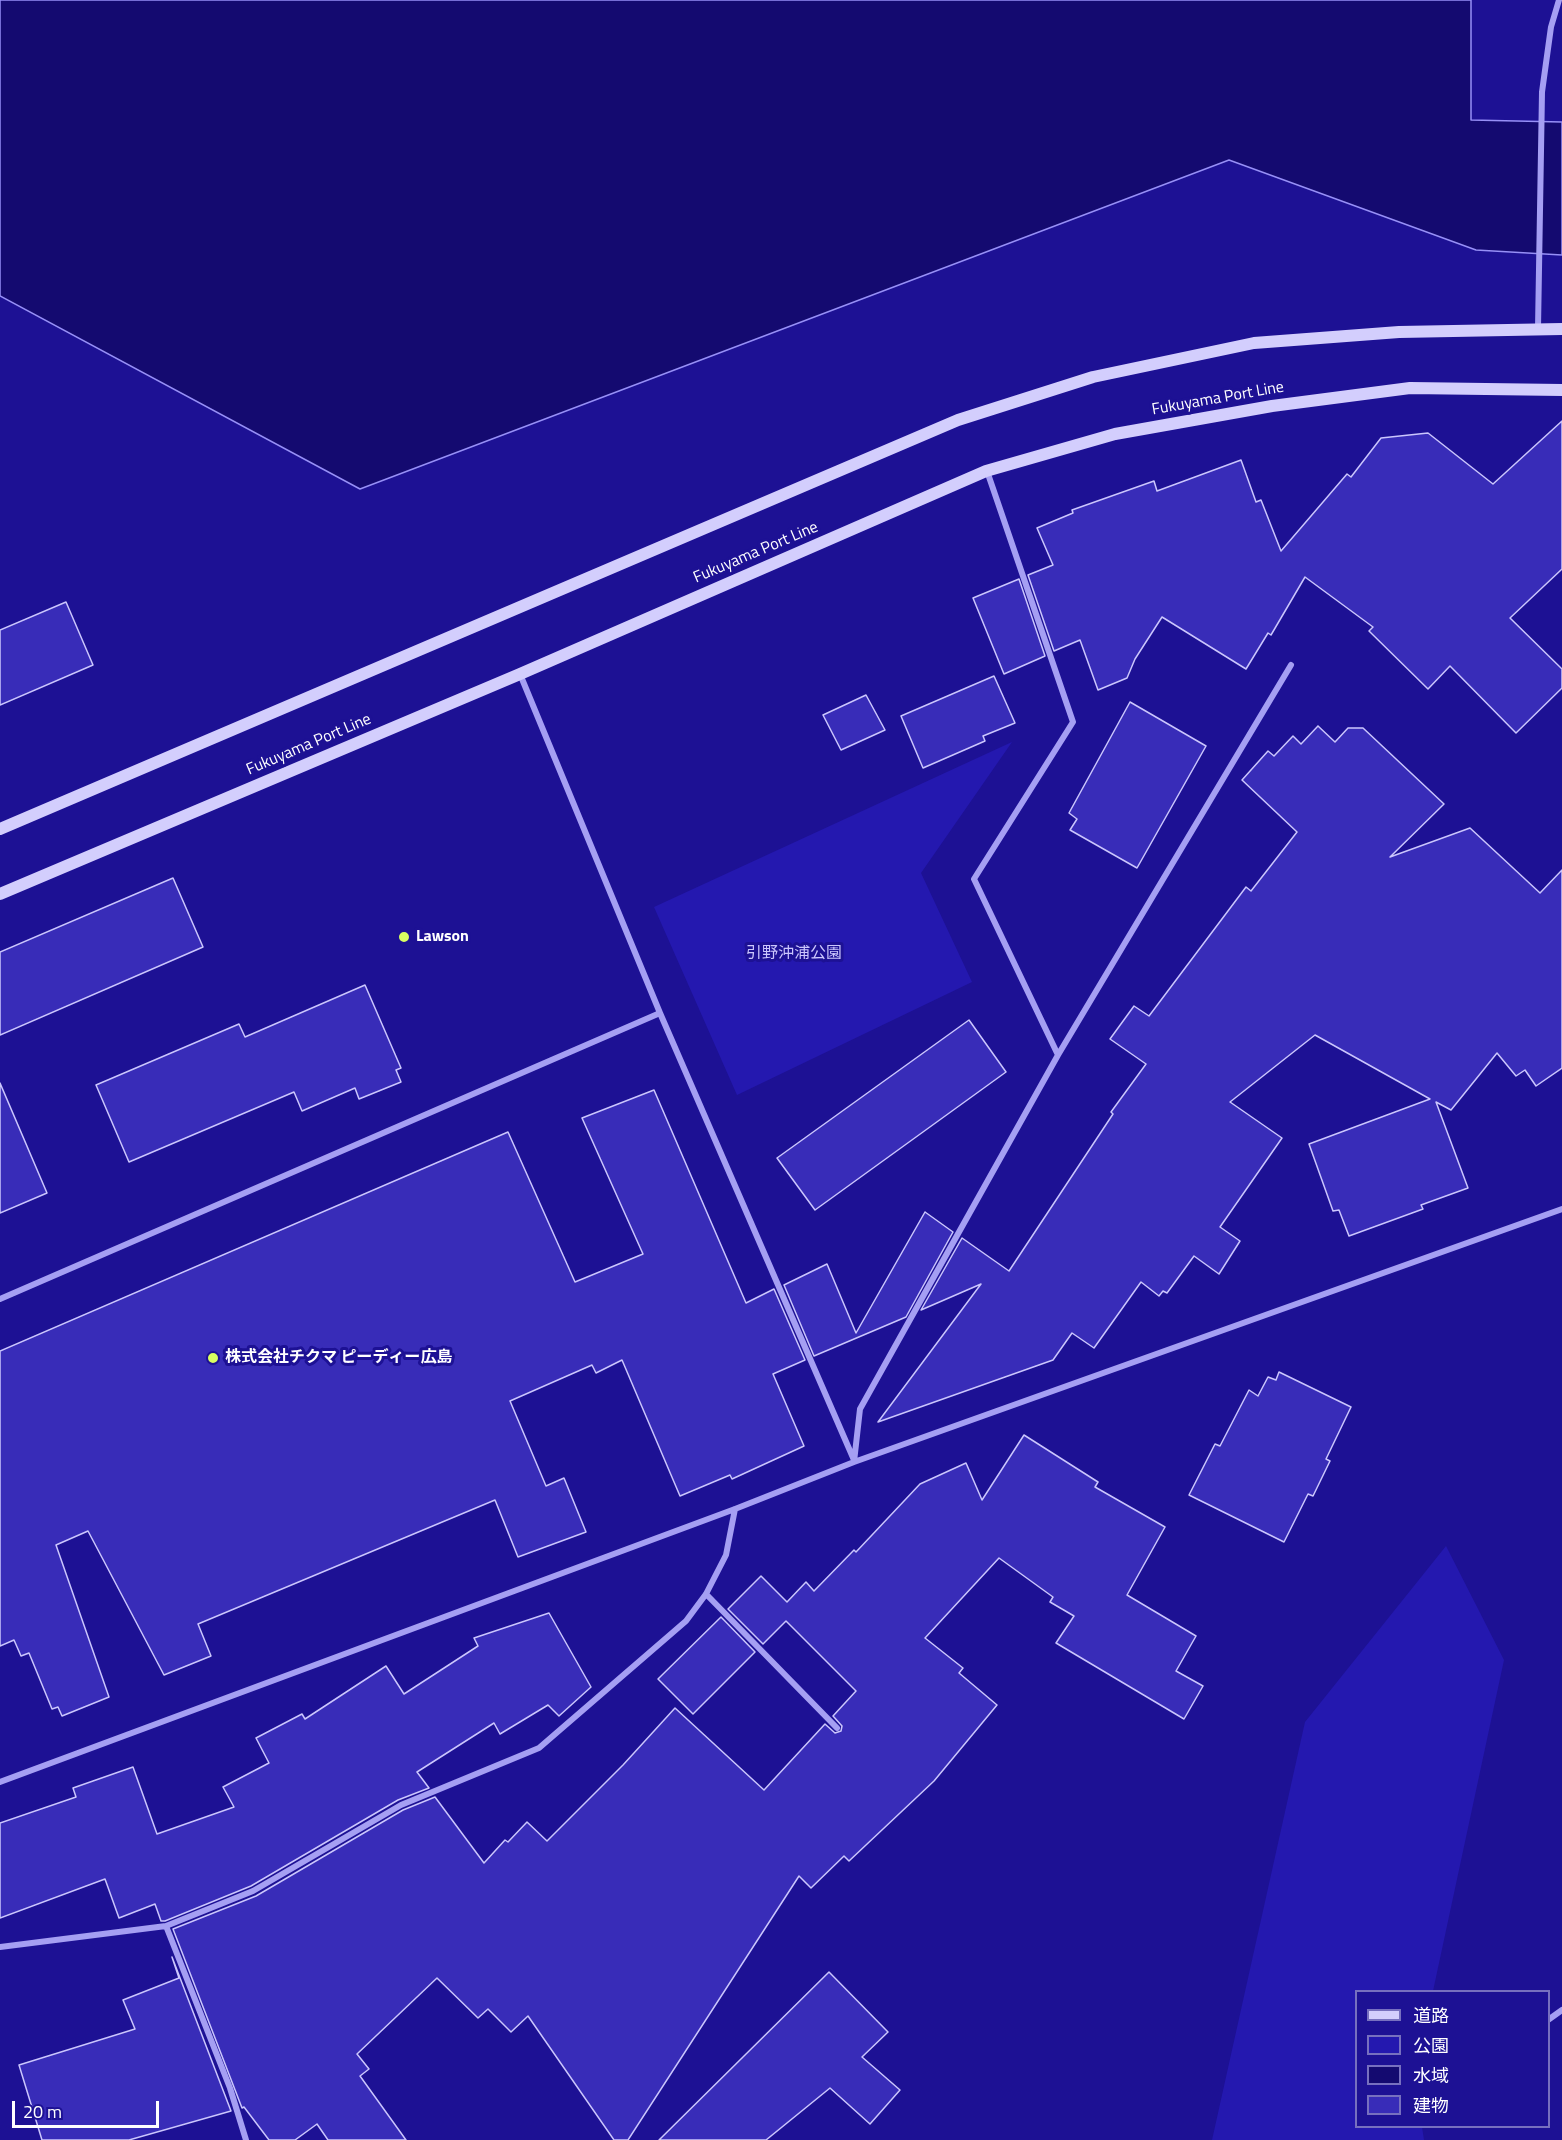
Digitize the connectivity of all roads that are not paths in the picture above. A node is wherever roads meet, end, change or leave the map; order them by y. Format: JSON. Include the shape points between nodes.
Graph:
{"nodes":[{"id":1,"x":1559,"y":0,"type":"edge"},
{"id":2,"x":1538,"y":328,"type":"junction"},
{"id":3,"x":1562,"y":329,"type":"edge"},
{"id":4,"x":1562,"y":390,"type":"edge"},
{"id":5,"x":987,"y":471,"type":"junction"},
{"id":6,"x":1291,"y":665,"type":"dead end"},
{"id":7,"x":520,"y":674,"type":"junction"},
{"id":8,"x":0,"y":829,"type":"edge"},
{"id":9,"x":0,"y":894,"type":"edge"},
{"id":10,"x":660,"y":1013,"type":"junction"},
{"id":11,"x":1058,"y":1054,"type":"junction"},
{"id":12,"x":1562,"y":1209,"type":"edge"},
{"id":13,"x":0,"y":1299,"type":"edge"},
{"id":14,"x":854,"y":1462,"type":"junction"},
{"id":15,"x":735,"y":1509,"type":"junction"},
{"id":16,"x":706,"y":1594,"type":"junction"},
{"id":17,"x":837,"y":1728,"type":"dead end"},
{"id":18,"x":0,"y":1782,"type":"edge"},
{"id":19,"x":166,"y":1926,"type":"junction"},
{"id":20,"x":0,"y":1947,"type":"edge"},
{"id":21,"x":246,"y":2140,"type":"edge"}],
"edges":[{"from":1,"to":2,"type":"street","via":[[1542,92]]},
{"from":2,"to":3,"type":"main road"},
{"from":2,"to":8,"type":"main road","via":[[1399,332],[1254,343],[1093,377],[958,420]]},
{"from":4,"to":5,"type":"main road","name":"Fukuyama Port Line","via":[[1410,388],[1272,406],[1115,434]]},
{"from":5,"to":7,"type":"main road","name":"Fukuyama Port Line"},
{"from":5,"to":11,"type":"street","via":[[1073,722],[974,879]]},
{"from":6,"to":11,"type":"street"},
{"from":7,"to":9,"type":"main road","name":"Fukuyama Port Line"},
{"from":7,"to":10,"type":"street"},
{"from":10,"to":13,"type":"street"},
{"from":10,"to":14,"type":"street"},
{"from":11,"to":14,"type":"street","via":[[860,1409]]},
{"from":12,"to":14,"type":"street"},
{"from":14,"to":15,"type":"street"},
{"from":15,"to":16,"type":"street","via":[[726,1555]]},
{"from":15,"to":18,"type":"street"},
{"from":16,"to":17,"type":"street"},
{"from":16,"to":19,"type":"street","via":[[686,1620],[539,1748],[400,1805],[253,1891]]},
{"from":19,"to":20,"type":"street"},
{"from":19,"to":21,"type":"street","via":[[230,2088]]}]}
